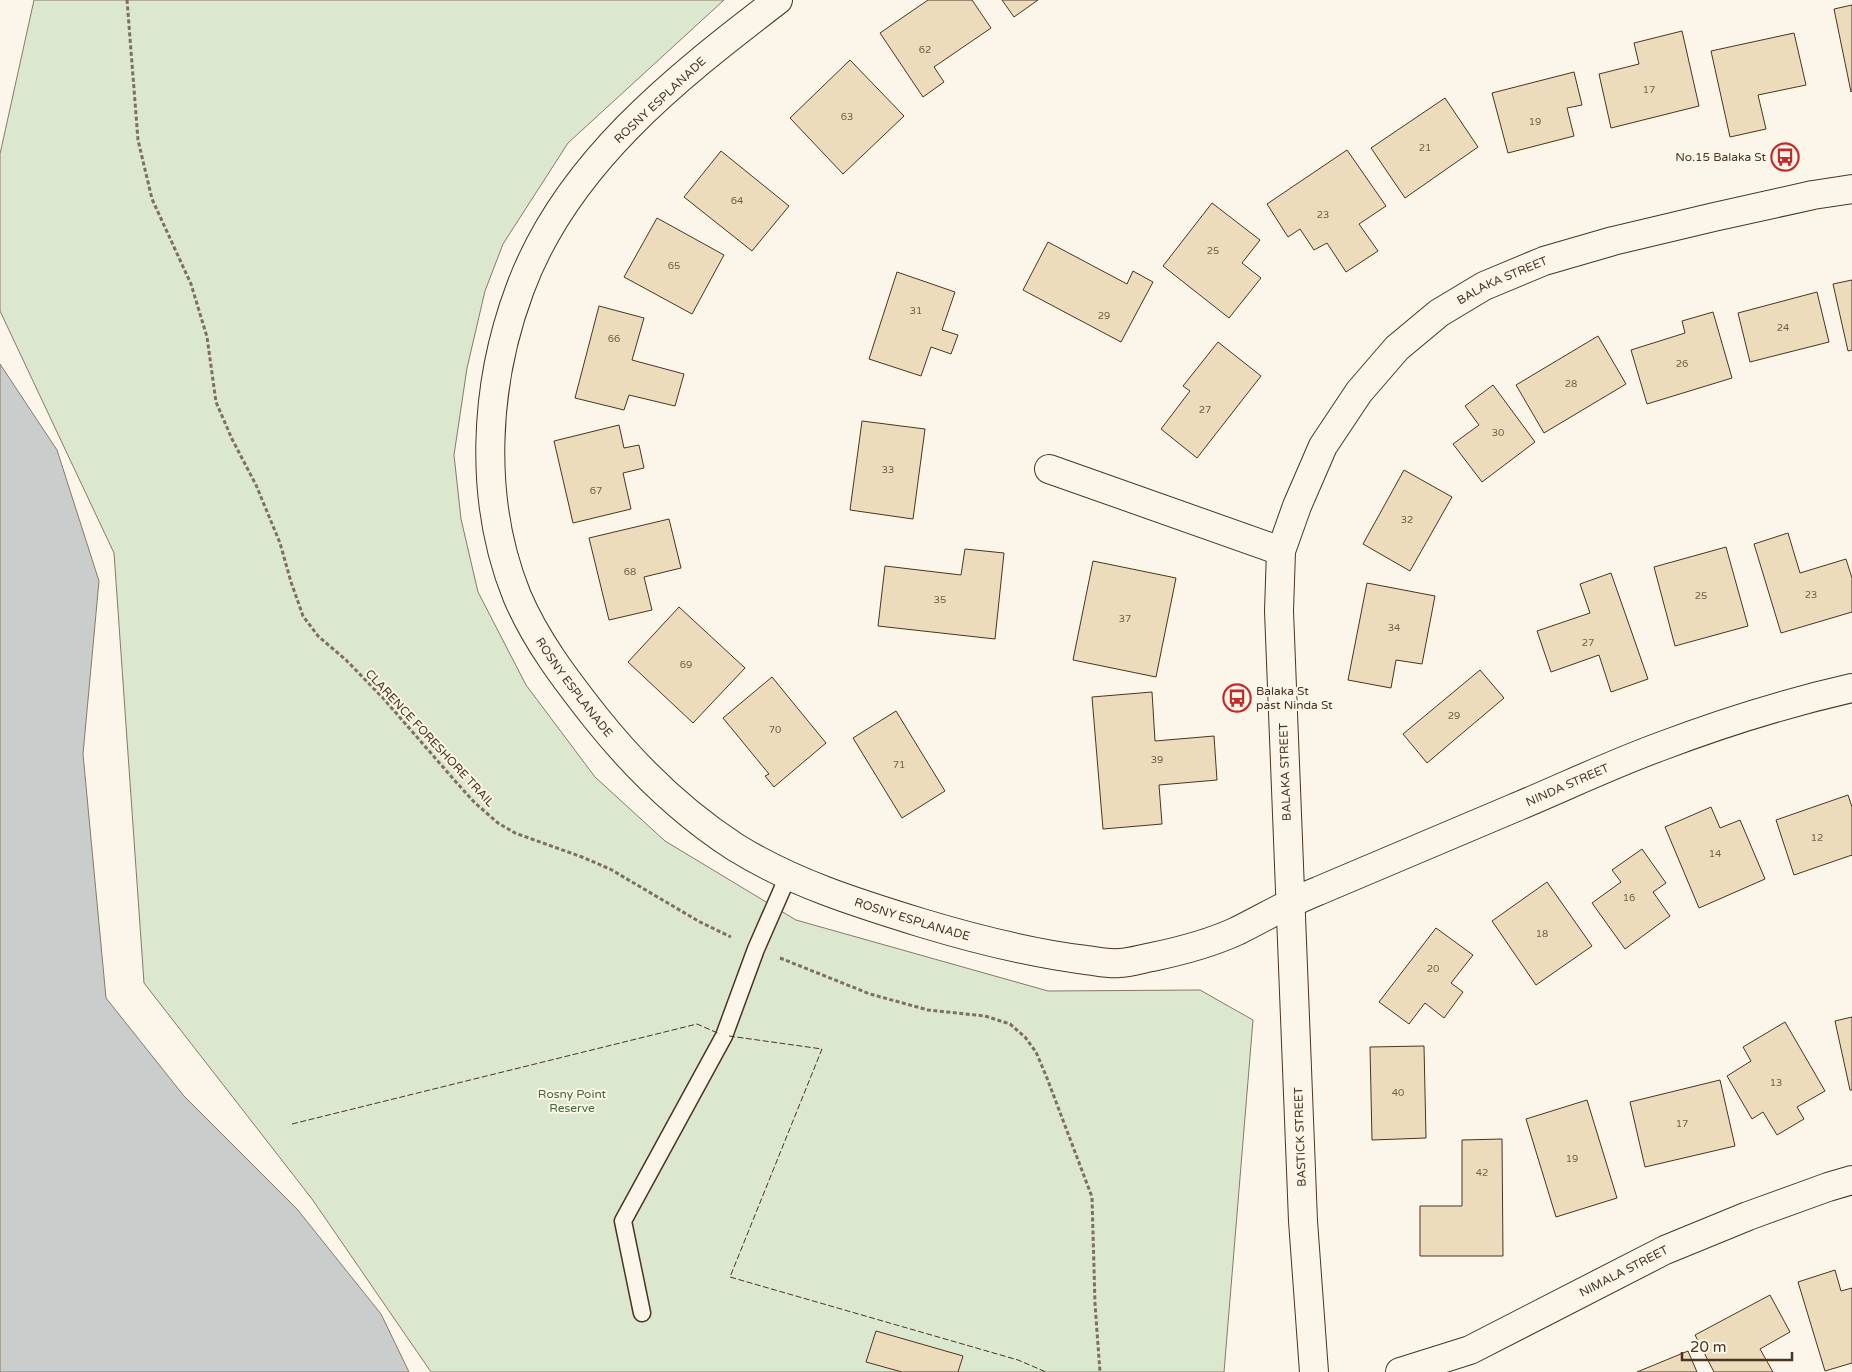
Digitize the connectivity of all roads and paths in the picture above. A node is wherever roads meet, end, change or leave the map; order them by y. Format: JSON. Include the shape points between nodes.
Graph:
{"nodes":[{"id":1,"x":128,"y":0,"type":"edge"},
{"id":2,"x":778,"y":0,"type":"edge"},
{"id":3,"x":1852,"y":189,"type":"edge"},
{"id":4,"x":1049,"y":469,"type":"dead end"},
{"id":5,"x":1281,"y":551,"type":"junction"},
{"id":6,"x":1852,"y":688,"type":"edge"},
{"id":7,"x":788,"y":876,"type":"junction"},
{"id":8,"x":1290,"y":902,"type":"junction"},
{"id":9,"x":756,"y":949,"type":"junction"},
{"id":10,"x":1852,"y":1180,"type":"edge"},
{"id":11,"x":642,"y":1313,"type":"dead end"},
{"id":12,"x":1100,"y":1372,"type":"edge"},
{"id":13,"x":1314,"y":1372,"type":"edge"},
{"id":14,"x":1400,"y":1372,"type":"edge"}],
"edges":[{"from":1,"to":9,"type":"path","name":"CLARENCE FORESHORE TRAIL","via":[[138,140],[152,199],[191,284],[207,337],[216,402],[256,484],[304,616],[318,636],[383,698],[475,803],[498,823],[515,833],[610,869],[700,922]]},
{"from":2,"to":7,"type":"street","name":"ROSNY ESPLANADE","via":[[702,60],[631,124],[579,182],[545,236],[520,288],[504,343],[492,410],[490,481],[500,547],[519,600],[548,654],[583,702],[628,757],[685,811],[736,847]]},
{"from":3,"to":5,"type":"street","name":"BALAKA STREET","via":[[1704,219],[1544,261],[1484,286],[1439,313],[1397,348],[1359,392],[1324,446]]},
{"from":4,"to":5,"type":"street"},
{"from":5,"to":8,"type":"street","name":"BALAKA STREET","via":[[1279,611]]},
{"from":6,"to":8,"type":"street","name":"NINDA STREET","via":[[1800,700],[1652,749]]},
{"from":7,"to":8,"type":"street","name":"ROSNY ESPLANADE","via":[[855,902],[992,944],[1122,964],[1180,951],[1232,933]]},
{"from":7,"to":9,"type":"lane"},
{"from":8,"to":13,"type":"street","name":"BASTICK STREET","via":[[1303,1221]]},
{"from":9,"to":11,"type":"lane","via":[[724,1036],[623,1221]]},
{"from":9,"to":12,"type":"path","name":"CLARENCE FORESHORE TRAIL","via":[[870,994],[928,1010],[985,1016],[1010,1024],[1025,1037],[1048,1078],[1092,1196]]},
{"from":10,"to":14,"type":"street","name":"NIMALA STREET","via":[[1748,1216],[1665,1250],[1470,1350]]}]}
